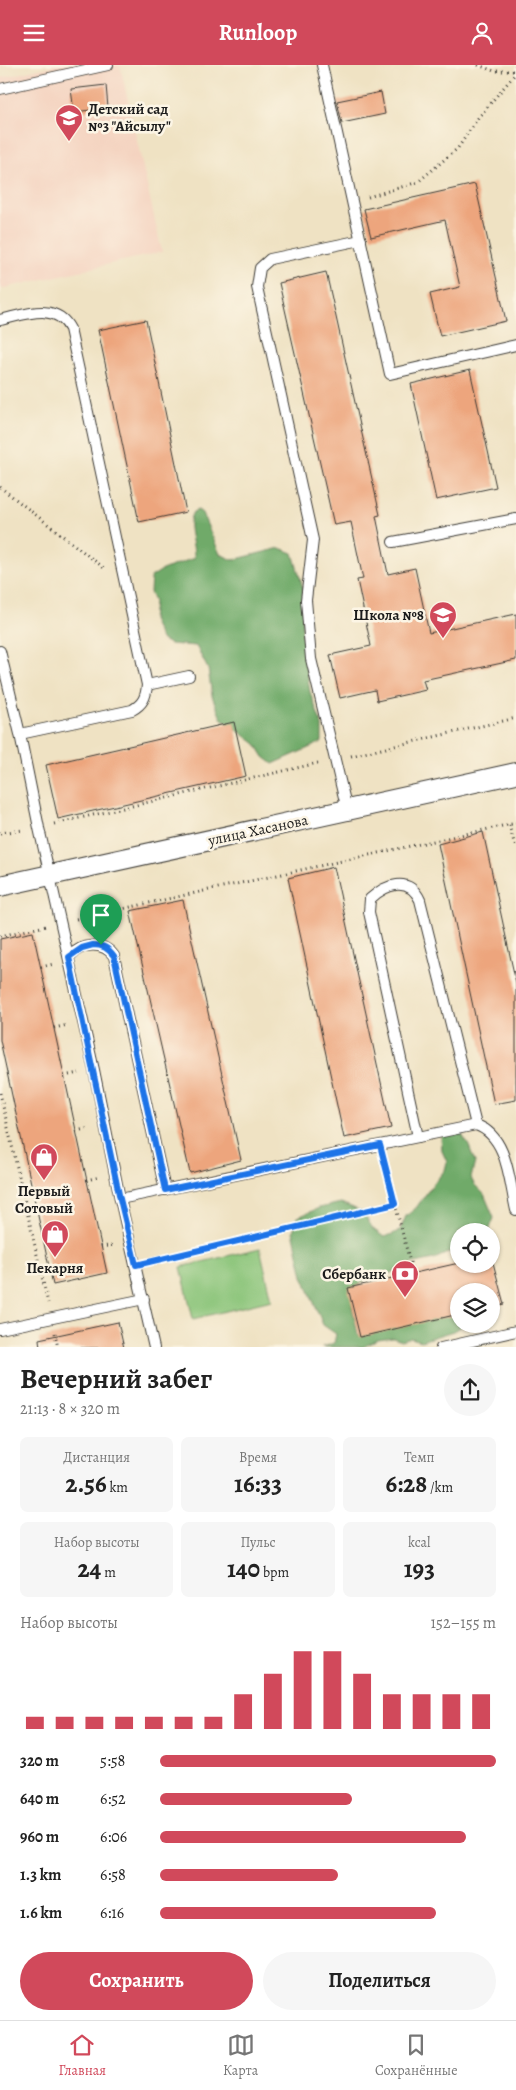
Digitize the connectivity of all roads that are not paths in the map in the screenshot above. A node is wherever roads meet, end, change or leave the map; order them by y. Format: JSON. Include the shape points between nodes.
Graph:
{"nodes":[{"id":1,"x":108,"y":65,"type":"edge"},
{"id":2,"x":322,"y":65,"type":"edge"},
{"id":3,"x":0,"y":89,"type":"edge"},
{"id":4,"x":361,"y":240,"type":"junction"},
{"id":5,"x":0,"y":320,"type":"edge"},
{"id":6,"x":516,"y":345,"type":"edge"},
{"id":7,"x":516,"y":519,"type":"edge"},
{"id":8,"x":393,"y":542,"type":"dead end"},
{"id":9,"x":0,"y":651,"type":"edge"},
{"id":10,"x":189,"y":676,"type":"dead end"},
{"id":11,"x":147,"y":685,"type":"junction"},
{"id":12,"x":20,"y":734,"type":"junction"},
{"id":13,"x":516,"y":773,"type":"edge"},
{"id":14,"x":348,"y":810,"type":"junction"},
{"id":15,"x":50,"y":876,"type":"junction"},
{"id":16,"x":0,"y":887,"type":"edge"},
{"id":17,"x":69,"y":957,"type":"junction"},
{"id":18,"x":476,"y":1125,"type":"junction"},
{"id":19,"x":418,"y":1137,"type":"junction"},
{"id":20,"x":165,"y":1190,"type":"junction"},
{"id":21,"x":120,"y":1199,"type":"junction"},
{"id":22,"x":516,"y":1210,"type":"edge"},
{"id":23,"x":144,"y":1299,"type":"junction"},
{"id":24,"x":0,"y":1329,"type":"edge"},
{"id":25,"x":516,"y":1331,"type":"edge"},
{"id":26,"x":154,"y":1347,"type":"edge"},
{"id":27,"x":441,"y":1347,"type":"edge"}],
"edges":[{"from":1,"to":3,"type":"lane"},
{"from":2,"to":4,"type":"lane"},
{"from":4,"to":6,"type":"lane","via":[[390,374]]},
{"from":4,"to":14,"type":"lane","via":[[270,259],[260,268],[257,287],[313,540],[306,600],[307,630],[311,659]]},
{"from":5,"to":11,"type":"lane","via":[[49,312],[66,320],[70,329]]},
{"from":7,"to":8,"type":"lane"},
{"from":9,"to":12,"type":"lane"},
{"from":10,"to":11,"type":"lane"},
{"from":11,"to":12,"type":"lane","via":[[143,701],[132,710]]},
{"from":12,"to":15,"type":"lane"},
{"from":13,"to":14,"type":"street","name":"улица Хасанова"},
{"from":14,"to":15,"type":"street","name":"улица Хасанова"},
{"from":15,"to":16,"type":"street","name":"улица Хасанова"},
{"from":15,"to":17,"type":"lane"},
{"from":17,"to":20,"type":"lane","via":[[93,945],[109,949],[114,956]]},
{"from":17,"to":21,"type":"lane"},
{"from":18,"to":19,"type":"lane"},
{"from":18,"to":19,"type":"lane","via":[[420,900],[416,891],[405,885],[393,885],[370,899],[369,912]]},
{"from":18,"to":22,"type":"lane","via":[[486,1129],[501,1149]]},
{"from":19,"to":20,"type":"lane"},
{"from":20,"to":21,"type":"lane"},
{"from":21,"to":23,"type":"lane"},
{"from":23,"to":24,"type":"lane"},
{"from":23,"to":26,"type":"lane"},
{"from":25,"to":27,"type":"lane"}]}
